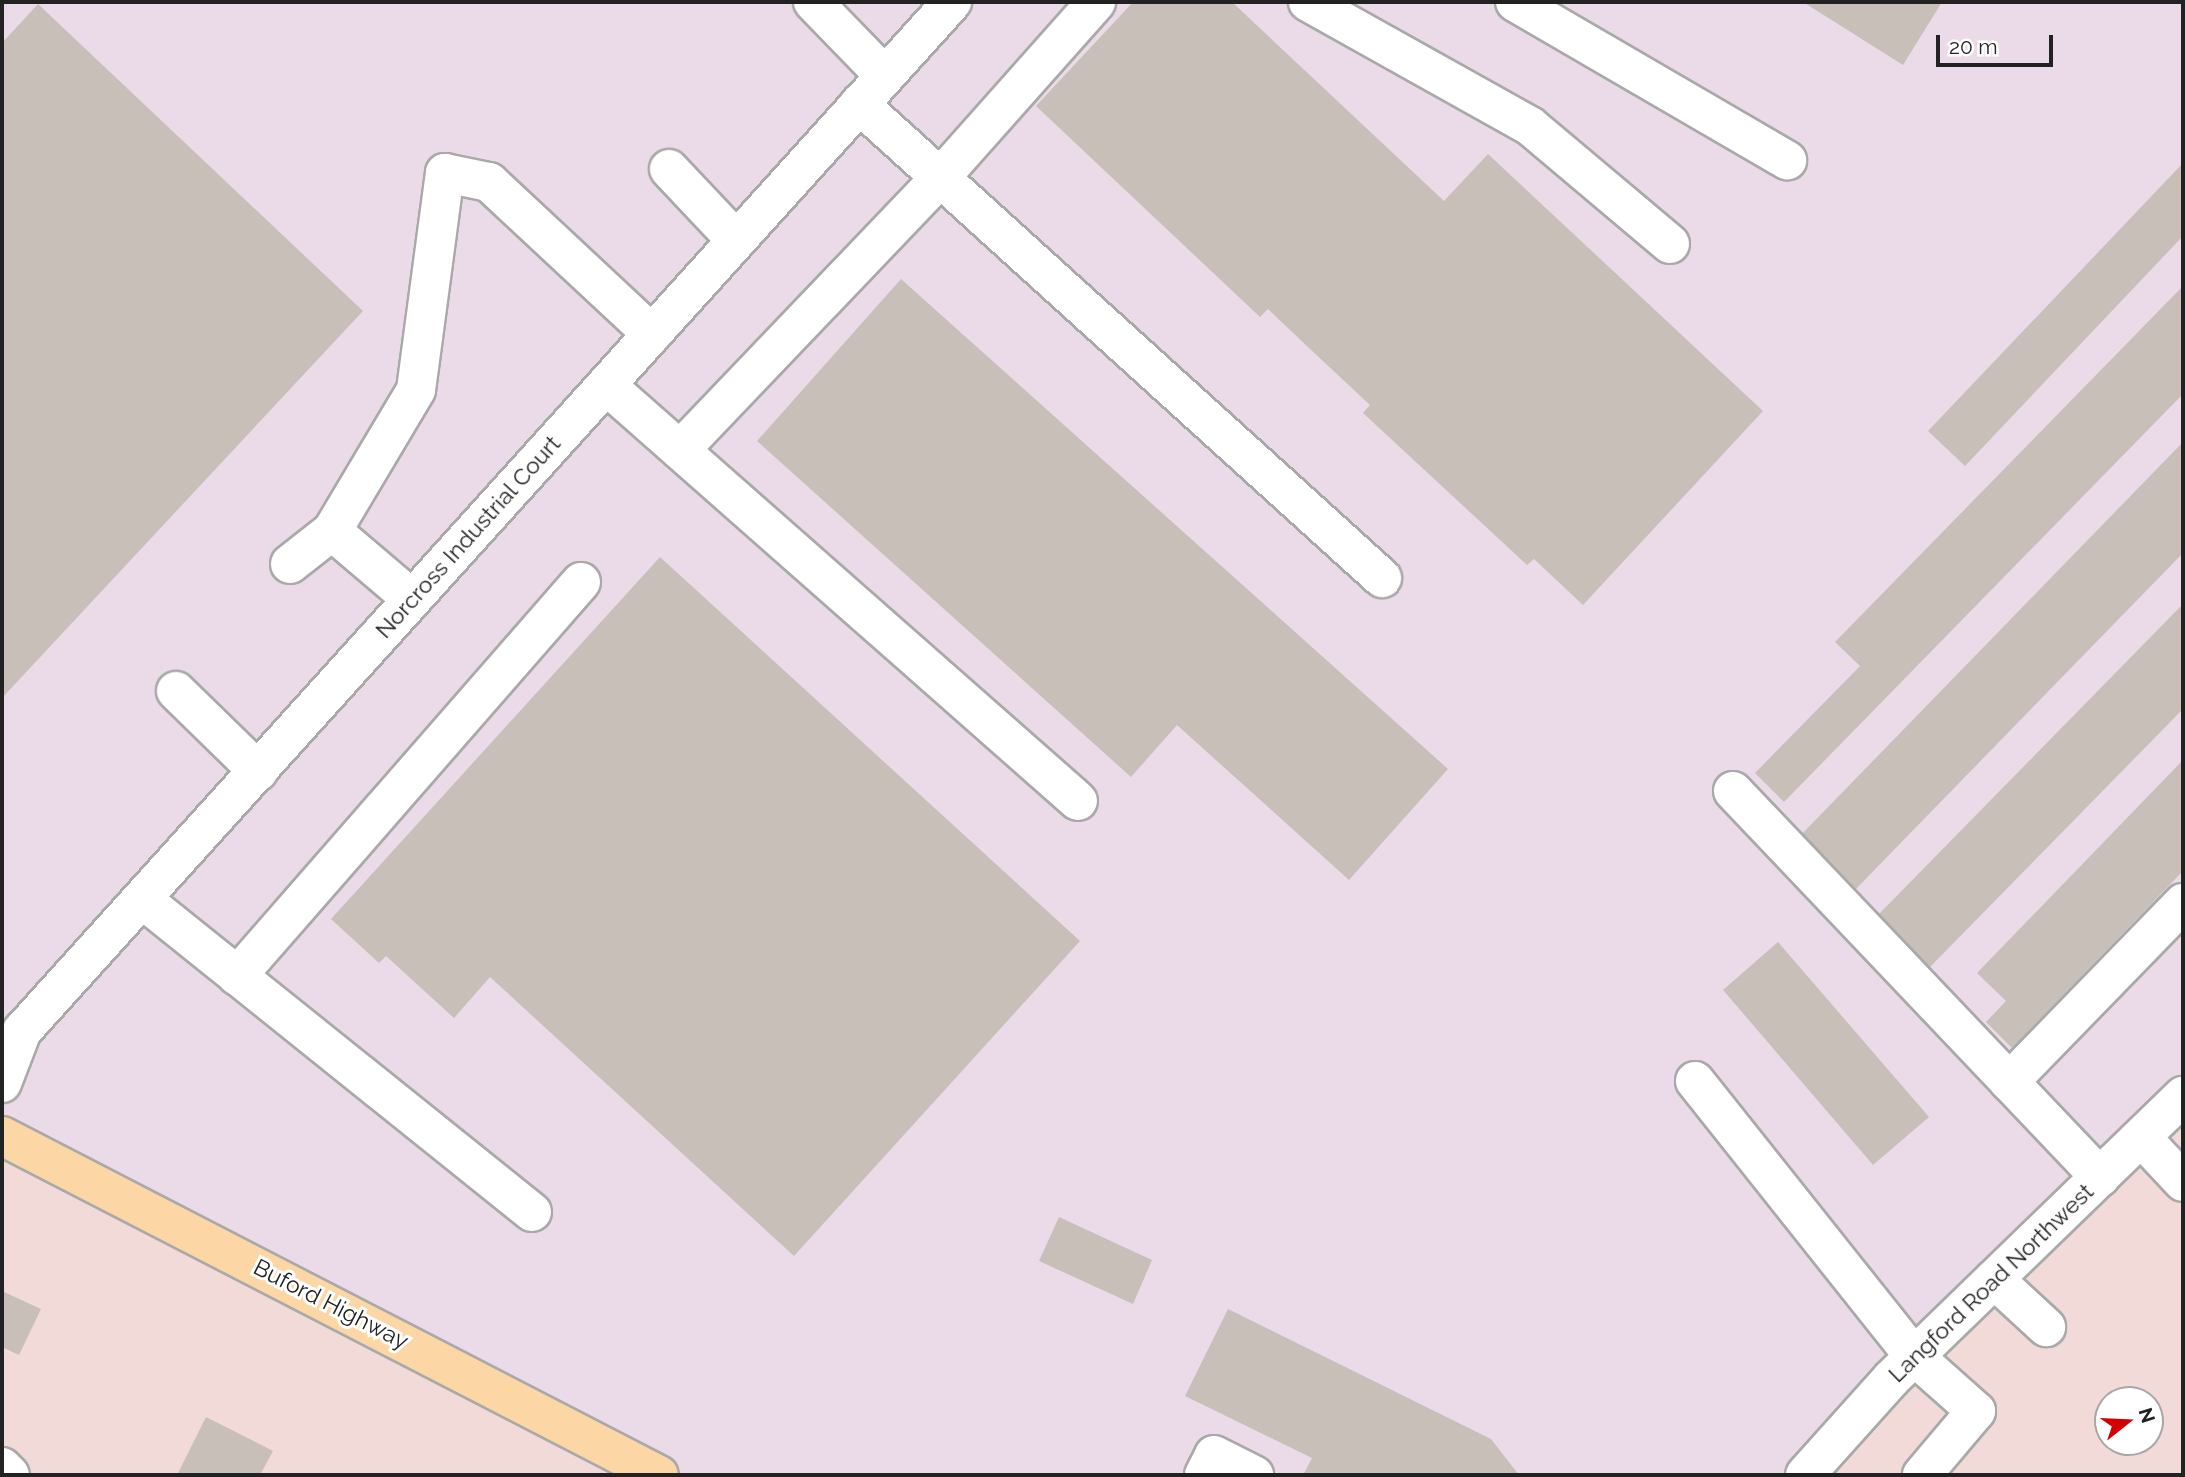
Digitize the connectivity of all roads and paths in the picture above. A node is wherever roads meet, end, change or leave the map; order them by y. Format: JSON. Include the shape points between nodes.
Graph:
{"nodes":[{"id":1,"x":813,"y":2,"type":"edge"},
{"id":2,"x":1096,"y":2,"type":"edge"},
{"id":3,"x":1308,"y":2,"type":"edge"},
{"id":4,"x":1516,"y":2,"type":"edge"},
{"id":5,"x":930,"y":11,"type":"edge"},
{"id":6,"x":885,"y":76,"type":"junction"},
{"id":7,"x":859,"y":104,"type":"junction"},
{"id":8,"x":1787,"y":160,"type":"dead end"},
{"id":9,"x":669,"y":169,"type":"dead end"},
{"id":10,"x":940,"y":177,"type":"junction"},
{"id":11,"x":736,"y":240,"type":"junction"},
{"id":12,"x":1670,"y":244,"type":"dead end"},
{"id":13,"x":652,"y":334,"type":"junction"},
{"id":14,"x":606,"y":385,"type":"junction"},
{"id":15,"x":680,"y":450,"type":"junction"},
{"id":16,"x":332,"y":531,"type":"junction"},
{"id":17,"x":290,"y":564,"type":"dead end"},
{"id":18,"x":1381,"y":578,"type":"dead end"},
{"id":19,"x":581,"y":582,"type":"dead end"},
{"id":20,"x":412,"y":599,"type":"junction"},
{"id":21,"x":176,"y":691,"type":"dead end"},
{"id":22,"x":258,"y":771,"type":"junction"},
{"id":23,"x":1733,"y":791,"type":"dead end"},
{"id":24,"x":1078,"y":802,"type":"dead end"},
{"id":25,"x":142,"y":899,"type":"junction"},
{"id":26,"x":2183,"y":903,"type":"edge"},
{"id":27,"x":237,"y":976,"type":"junction"},
{"id":28,"x":1695,"y":1081,"type":"dead end"},
{"id":29,"x":2009,"y":1082,"type":"junction"},
{"id":30,"x":2,"y":1083,"type":"edge"},
{"id":31,"x":2183,"y":1097,"type":"edge"},
{"id":32,"x":2,"y":1136,"type":"edge"},
{"id":33,"x":2141,"y":1138,"type":"junction"},
{"id":34,"x":2100,"y":1177,"type":"junction"},
{"id":35,"x":2183,"y":1182,"type":"edge"},
{"id":36,"x":533,"y":1212,"type":"dead end"},
{"id":37,"x":1994,"y":1279,"type":"junction"},
{"id":38,"x":2046,"y":1327,"type":"dead end"},
{"id":39,"x":1914,"y":1356,"type":"junction"},
{"id":40,"x":2,"y":1467,"type":"edge"},
{"id":41,"x":653,"y":1473,"type":"edge"},
{"id":42,"x":10,"y":1475,"type":"edge"},
{"id":43,"x":1204,"y":1475,"type":"edge"},
{"id":44,"x":1254,"y":1475,"type":"edge"},
{"id":45,"x":1805,"y":1475,"type":"edge"},
{"id":46,"x":1922,"y":1475,"type":"edge"}],
"edges":[{"from":1,"to":6,"type":"street"},
{"from":2,"to":10,"type":"street"},
{"from":3,"to":12,"type":"street","via":[[1530,126]]},
{"from":4,"to":8,"type":"street"},
{"from":5,"to":6,"type":"street","name":"Norcross Industrial Court"},
{"from":6,"to":7,"type":"street","name":"Norcross Industrial Court"},
{"from":7,"to":10,"type":"street"},
{"from":7,"to":11,"type":"street","name":"Norcross Industrial Court"},
{"from":9,"to":11,"type":"street"},
{"from":10,"to":15,"type":"street"},
{"from":10,"to":18,"type":"street"},
{"from":11,"to":13,"type":"street","name":"Norcross Industrial Court"},
{"from":13,"to":14,"type":"street","name":"Norcross Industrial Court"},
{"from":13,"to":16,"type":"street","via":[[489,182],[445,173],[416,390]]},
{"from":14,"to":15,"type":"street"},
{"from":14,"to":20,"type":"street","name":"Norcross Industrial Court"},
{"from":15,"to":24,"type":"street"},
{"from":16,"to":17,"type":"street"},
{"from":16,"to":20,"type":"street"},
{"from":19,"to":27,"type":"street"},
{"from":20,"to":22,"type":"street","name":"Norcross Industrial Court"},
{"from":21,"to":22,"type":"street"},
{"from":22,"to":25,"type":"street","name":"Norcross Industrial Court"},
{"from":23,"to":29,"type":"street"},
{"from":25,"to":27,"type":"street"},
{"from":25,"to":30,"type":"street","name":"Norcross Industrial Court","via":[[22,1031]]},
{"from":26,"to":29,"type":"street"},
{"from":27,"to":36,"type":"street"},
{"from":28,"to":39,"type":"street"},
{"from":29,"to":34,"type":"street"},
{"from":31,"to":33,"type":"street","name":"Langford Road Northwest"},
{"from":32,"to":41,"type":"main road","name":"Buford Highway"},
{"from":33,"to":34,"type":"street","name":"Langford Road Northwest"},
{"from":33,"to":35,"type":"street"},
{"from":34,"to":37,"type":"street","name":"Langford Road Northwest"},
{"from":37,"to":38,"type":"street"},
{"from":37,"to":39,"type":"street","name":"Langford Road Northwest"},
{"from":39,"to":45,"type":"street","name":"Langford Road Northwest"},
{"from":39,"to":46,"type":"street","via":[[1976,1411]]},
{"from":40,"to":42,"type":"street"},
{"from":43,"to":44,"type":"street","via":[[1214,1455]]}]}
